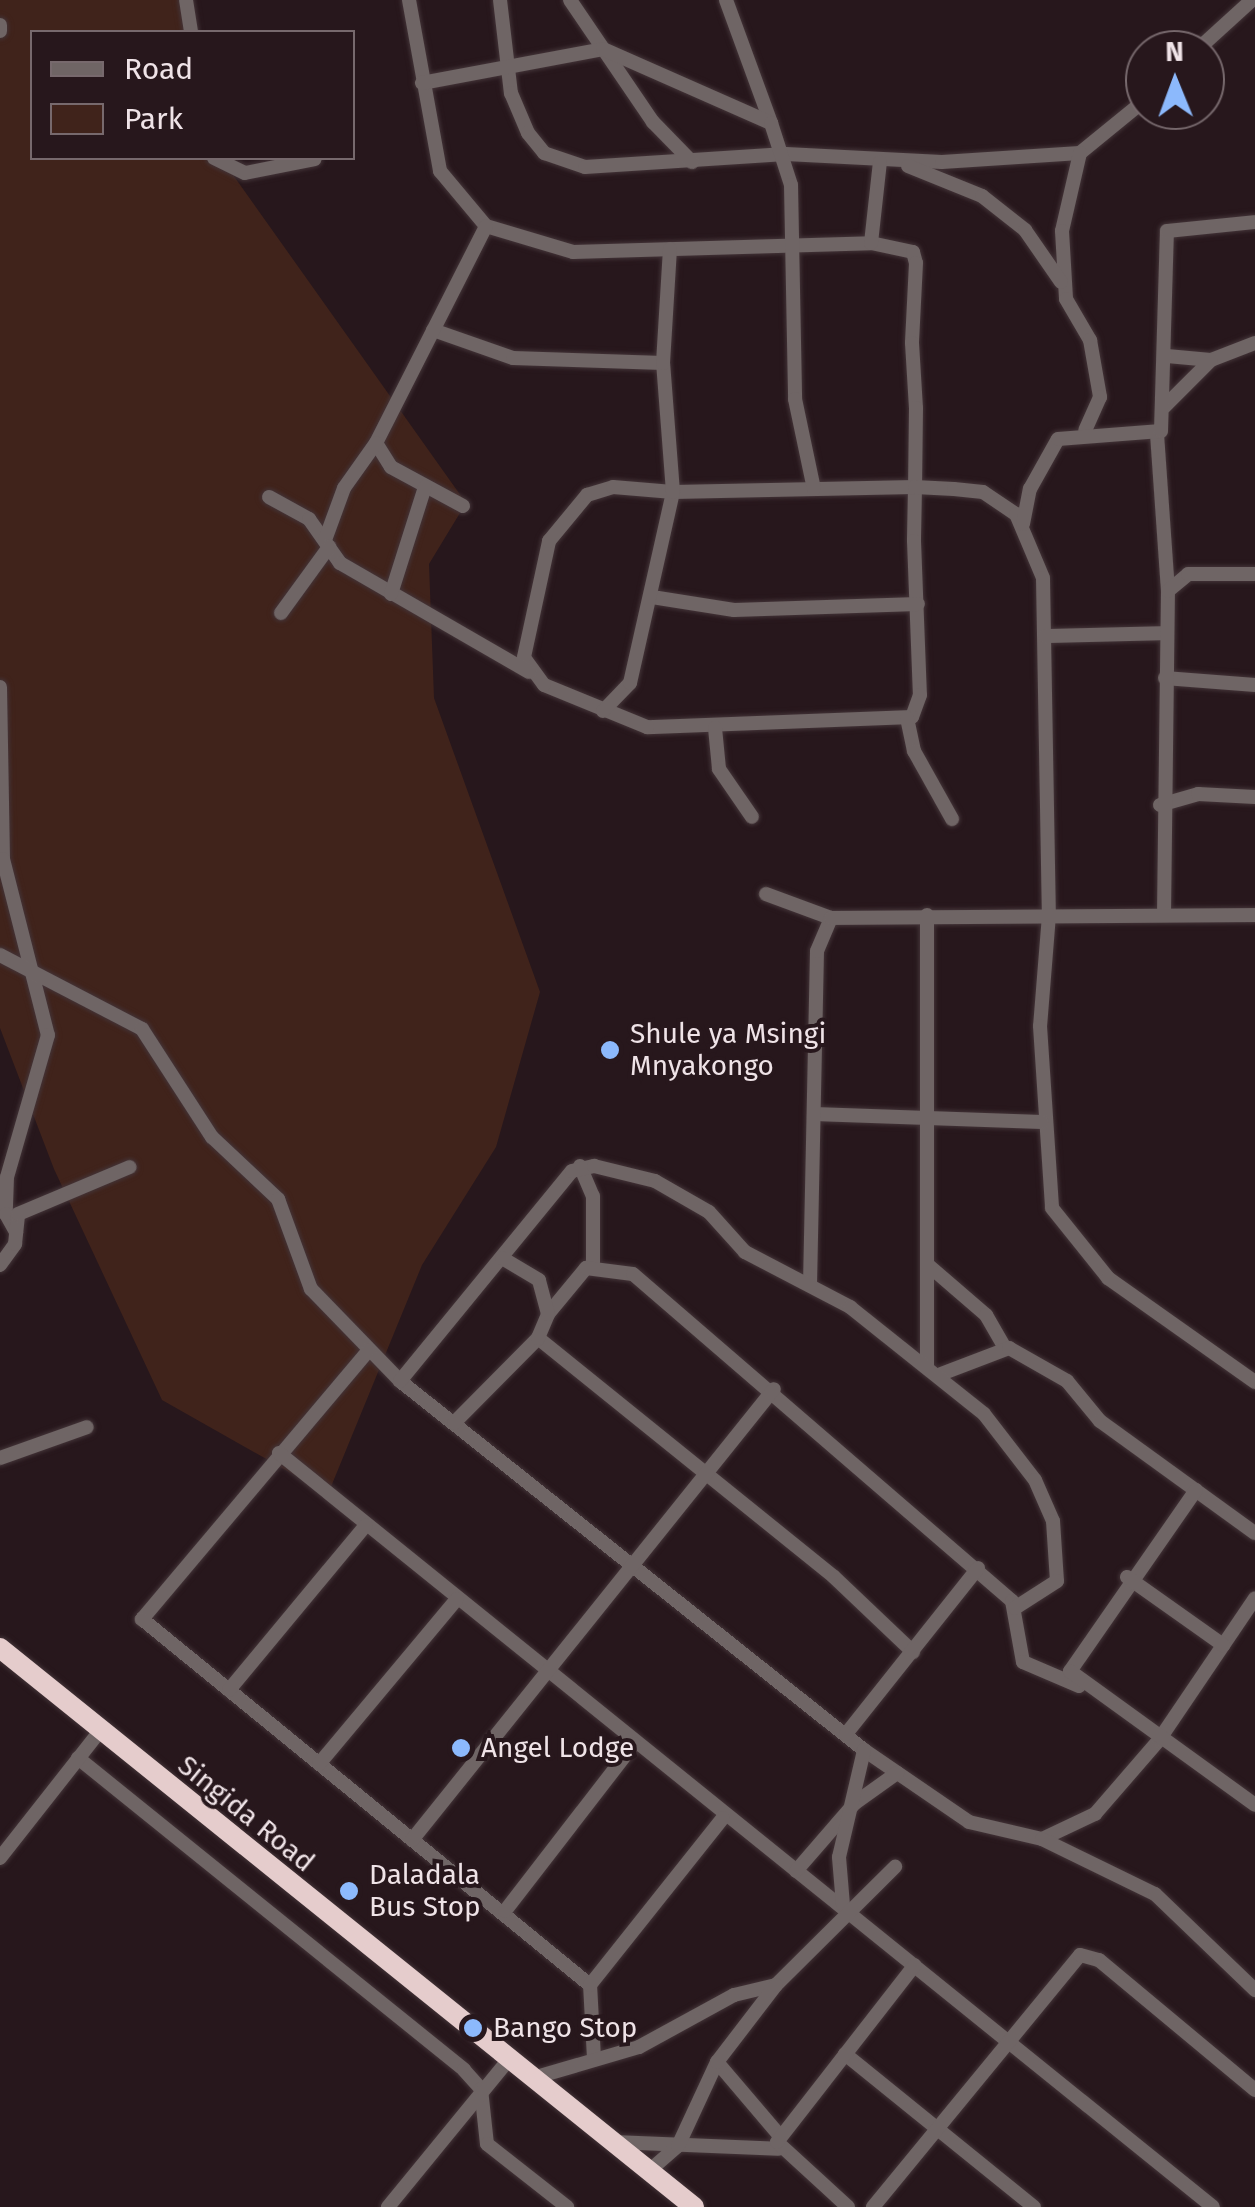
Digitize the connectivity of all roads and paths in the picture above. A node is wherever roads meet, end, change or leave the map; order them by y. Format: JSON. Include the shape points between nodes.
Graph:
{"nodes":[{"id":1,"x":186,"y":0,"type":"edge"},
{"id":2,"x":409,"y":0,"type":"edge"},
{"id":3,"x":500,"y":0,"type":"edge"},
{"id":4,"x":570,"y":0,"type":"edge"},
{"id":5,"x":726,"y":0,"type":"edge"},
{"id":6,"x":1252,"y":0,"type":"edge"},
{"id":7,"x":191,"y":30,"type":"edge"},
{"id":8,"x":1219,"y":30,"type":"edge"},
{"id":9,"x":603,"y":49,"type":"junction"},
{"id":10,"x":508,"y":68,"type":"junction"},
{"id":11,"x":422,"y":83,"type":"junction"},
{"id":12,"x":1125,"y":116,"type":"edge"},
{"id":13,"x":770,"y":123,"type":"junction"},
{"id":14,"x":1080,"y":153,"type":"junction"},
{"id":15,"x":786,"y":154,"type":"junction"},
{"id":16,"x":218,"y":160,"type":"edge"},
{"id":17,"x":310,"y":160,"type":"edge"},
{"id":18,"x":886,"y":161,"type":"junction"},
{"id":19,"x":692,"y":162,"type":"junction"},
{"id":20,"x":1255,"y":222,"type":"edge"},
{"id":21,"x":486,"y":226,"type":"junction"},
{"id":22,"x":871,"y":242,"type":"junction"},
{"id":23,"x":792,"y":246,"type":"junction"},
{"id":24,"x":670,"y":250,"type":"junction"},
{"id":25,"x":1063,"y":286,"type":"junction"},
{"id":26,"x":433,"y":330,"type":"junction"},
{"id":27,"x":1255,"y":343,"type":"edge"},
{"id":28,"x":1167,"y":356,"type":"junction"},
{"id":29,"x":1211,"y":360,"type":"junction"},
{"id":30,"x":663,"y":363,"type":"junction"},
{"id":31,"x":1164,"y":407,"type":"junction"},
{"id":32,"x":1085,"y":430,"type":"junction"},
{"id":33,"x":1158,"y":434,"type":"junction"},
{"id":34,"x":376,"y":443,"type":"junction"},
{"id":35,"x":426,"y":486,"type":"junction"},
{"id":36,"x":915,"y":487,"type":"junction"},
{"id":37,"x":814,"y":489,"type":"junction"},
{"id":38,"x":1030,"y":489,"type":"junction"},
{"id":39,"x":673,"y":492,"type":"junction"},
{"id":40,"x":269,"y":497,"type":"dead end"},
{"id":41,"x":1006,"y":505,"type":"junction"},
{"id":42,"x":463,"y":506,"type":"dead end"},
{"id":43,"x":1024,"y":524,"type":"junction"},
{"id":44,"x":327,"y":543,"type":"junction"},
{"id":45,"x":1255,"y":574,"type":"edge"},
{"id":46,"x":1168,"y":591,"type":"junction"},
{"id":47,"x":390,"y":594,"type":"junction"},
{"id":48,"x":652,"y":597,"type":"junction"},
{"id":49,"x":918,"y":604,"type":"junction"},
{"id":50,"x":281,"y":613,"type":"dead end"},
{"id":51,"x":1164,"y":634,"type":"junction"},
{"id":52,"x":1045,"y":636,"type":"junction"},
{"id":53,"x":529,"y":672,"type":"junction"},
{"id":54,"x":1165,"y":678,"type":"junction"},
{"id":55,"x":1255,"y":685,"type":"edge"},
{"id":56,"x":0,"y":688,"type":"edge"},
{"id":57,"x":602,"y":712,"type":"junction"},
{"id":58,"x":907,"y":718,"type":"junction"},
{"id":59,"x":715,"y":728,"type":"junction"},
{"id":60,"x":1255,"y":797,"type":"edge"},
{"id":61,"x":1160,"y":805,"type":"junction"},
{"id":62,"x":752,"y":817,"type":"dead end"},
{"id":63,"x":952,"y":820,"type":"dead end"},
{"id":64,"x":766,"y":894,"type":"dead end"},
{"id":65,"x":1164,"y":915,"type":"junction"},
{"id":66,"x":1255,"y":915,"type":"edge"},
{"id":67,"x":927,"y":916,"type":"junction"},
{"id":68,"x":1049,"y":916,"type":"junction"},
{"id":69,"x":831,"y":918,"type":"junction"},
{"id":70,"x":0,"y":954,"type":"edge"},
{"id":71,"x":30,"y":975,"type":"junction"},
{"id":72,"x":814,"y":1114,"type":"junction"},
{"id":73,"x":1042,"y":1122,"type":"junction"},
{"id":74,"x":926,"y":1125,"type":"junction"},
{"id":75,"x":580,"y":1166,"type":"junction"},
{"id":76,"x":130,"y":1167,"type":"dead end"},
{"id":77,"x":16,"y":1232,"type":"junction"},
{"id":78,"x":502,"y":1258,"type":"junction"},
{"id":79,"x":1,"y":1261,"type":"edge"},
{"id":80,"x":928,"y":1265,"type":"junction"},
{"id":81,"x":594,"y":1266,"type":"junction"},
{"id":82,"x":810,"y":1285,"type":"junction"},
{"id":83,"x":548,"y":1314,"type":"junction"},
{"id":84,"x":538,"y":1338,"type":"junction"},
{"id":85,"x":1006,"y":1348,"type":"junction"},
{"id":86,"x":368,"y":1351,"type":"junction"},
{"id":87,"x":934,"y":1371,"type":"junction"},
{"id":88,"x":400,"y":1381,"type":"junction"},
{"id":89,"x":1255,"y":1382,"type":"edge"},
{"id":90,"x":774,"y":1389,"type":"junction"},
{"id":91,"x":454,"y":1422,"type":"junction"},
{"id":92,"x":87,"y":1427,"type":"dead end"},
{"id":93,"x":279,"y":1453,"type":"junction"},
{"id":94,"x":0,"y":1458,"type":"edge"},
{"id":95,"x":703,"y":1478,"type":"junction"},
{"id":96,"x":1196,"y":1490,"type":"junction"},
{"id":97,"x":366,"y":1525,"type":"junction"},
{"id":98,"x":1255,"y":1533,"type":"edge"},
{"id":99,"x":978,"y":1568,"type":"junction"},
{"id":100,"x":635,"y":1570,"type":"junction"},
{"id":101,"x":1126,"y":1578,"type":"junction"},
{"id":102,"x":1255,"y":1598,"type":"edge"},
{"id":103,"x":457,"y":1599,"type":"junction"},
{"id":104,"x":1015,"y":1608,"type":"junction"},
{"id":105,"x":1224,"y":1644,"type":"junction"},
{"id":106,"x":0,"y":1648,"type":"edge"},
{"id":107,"x":913,"y":1652,"type":"junction"},
{"id":108,"x":548,"y":1674,"type":"junction"},
{"id":109,"x":1079,"y":1686,"type":"junction"},
{"id":110,"x":229,"y":1690,"type":"junction"},
{"id":111,"x":99,"y":1732,"type":"junction"},
{"id":112,"x":846,"y":1734,"type":"junction"},
{"id":113,"x":1159,"y":1740,"type":"junction"},
{"id":114,"x":634,"y":1744,"type":"junction"},
{"id":115,"x":864,"y":1750,"type":"junction"},
{"id":116,"x":78,"y":1758,"type":"junction"},
{"id":117,"x":319,"y":1764,"type":"junction"},
{"id":118,"x":897,"y":1774,"type":"junction"},
{"id":119,"x":855,"y":1803,"type":"junction"},
{"id":120,"x":1255,"y":1805,"type":"edge"},
{"id":121,"x":723,"y":1818,"type":"junction"},
{"id":122,"x":1042,"y":1839,"type":"junction"},
{"id":123,"x":412,"y":1840,"type":"junction"},
{"id":124,"x":0,"y":1858,"type":"edge"},
{"id":125,"x":894,"y":1866,"type":"dead end"},
{"id":126,"x":796,"y":1871,"type":"junction"},
{"id":127,"x":844,"y":1907,"type":"junction"},
{"id":128,"x":505,"y":1911,"type":"junction"},
{"id":129,"x":915,"y":1965,"type":"junction"},
{"id":130,"x":590,"y":1985,"type":"junction"},
{"id":131,"x":776,"y":1985,"type":"junction"},
{"id":132,"x":1255,"y":1990,"type":"edge"},
{"id":133,"x":1005,"y":2038,"type":"junction"},
{"id":134,"x":845,"y":2054,"type":"junction"},
{"id":135,"x":594,"y":2058,"type":"junction"},
{"id":136,"x":509,"y":2059,"type":"junction"},
{"id":137,"x":717,"y":2062,"type":"junction"},
{"id":138,"x":532,"y":2078,"type":"junction"},
{"id":139,"x":481,"y":2089,"type":"junction"},
{"id":140,"x":1255,"y":2090,"type":"edge"},
{"id":141,"x":934,"y":2125,"type":"junction"},
{"id":142,"x":613,"y":2142,"type":"junction"},
{"id":143,"x":779,"y":2142,"type":"junction"},
{"id":144,"x":678,"y":2146,"type":"junction"},
{"id":145,"x":649,"y":2171,"type":"junction"},
{"id":146,"x":1209,"y":2206,"type":"edge"},
{"id":147,"x":388,"y":2207,"type":"edge"},
{"id":148,"x":567,"y":2207,"type":"edge"},
{"id":149,"x":694,"y":2207,"type":"edge"},
{"id":150,"x":848,"y":2207,"type":"edge"},
{"id":151,"x":873,"y":2207,"type":"edge"},
{"id":152,"x":1034,"y":2207,"type":"edge"}],
"edges":[{"from":1,"to":7,"type":"street"},
{"from":2,"to":11,"type":"street"},
{"from":3,"to":10,"type":"street"},
{"from":4,"to":9,"type":"street"},
{"from":5,"to":13,"type":"street"},
{"from":6,"to":8,"type":"street"},
{"from":9,"to":10,"type":"street"},
{"from":9,"to":13,"type":"street"},
{"from":9,"to":19,"type":"street"},
{"from":10,"to":11,"type":"street"},
{"from":10,"to":19,"type":"street","via":[[528,133],[564,164]]},
{"from":11,"to":21,"type":"street","via":[[440,171]]},
{"from":12,"to":14,"type":"street"},
{"from":13,"to":15,"type":"street"},
{"from":14,"to":18,"type":"street"},
{"from":14,"to":25,"type":"street","via":[[1062,231]]},
{"from":15,"to":18,"type":"street"},
{"from":15,"to":19,"type":"street"},
{"from":15,"to":23,"type":"street"},
{"from":16,"to":17,"type":"street","via":[[245,173]]},
{"from":18,"to":22,"type":"street"},
{"from":18,"to":25,"type":"street","via":[[982,196],[1038,244]]},
{"from":20,"to":28,"type":"street","via":[[1168,231]]},
{"from":21,"to":24,"type":"street","via":[[573,252]]},
{"from":21,"to":26,"type":"street"},
{"from":22,"to":23,"type":"street"},
{"from":22,"to":36,"type":"street","via":[[902,244],[916,264]]},
{"from":23,"to":24,"type":"street"},
{"from":23,"to":37,"type":"street","via":[[794,400]]},
{"from":24,"to":30,"type":"street"},
{"from":25,"to":32,"type":"street","via":[[1096,365],[1100,409]]},
{"from":26,"to":30,"type":"street","via":[[514,358]]},
{"from":26,"to":34,"type":"street"},
{"from":27,"to":29,"type":"street"},
{"from":28,"to":29,"type":"street"},
{"from":28,"to":31,"type":"street"},
{"from":29,"to":31,"type":"street"},
{"from":30,"to":39,"type":"street"},
{"from":31,"to":33,"type":"street"},
{"from":32,"to":33,"type":"street"},
{"from":32,"to":38,"type":"street","via":[[1050,446]]},
{"from":33,"to":46,"type":"street"},
{"from":34,"to":35,"type":"street","via":[[391,467]]},
{"from":34,"to":44,"type":"street","via":[[344,488]]},
{"from":35,"to":42,"type":"street"},
{"from":35,"to":47,"type":"street"},
{"from":36,"to":37,"type":"street"},
{"from":36,"to":41,"type":"street","via":[[983,492]]},
{"from":36,"to":49,"type":"street"},
{"from":37,"to":39,"type":"street"},
{"from":38,"to":41,"type":"street"},
{"from":38,"to":43,"type":"street"},
{"from":39,"to":48,"type":"street"},
{"from":39,"to":53,"type":"street","via":[[614,487],[564,516],[541,564],[523,646]]},
{"from":40,"to":44,"type":"street","via":[[303,514]]},
{"from":41,"to":43,"type":"street"},
{"from":43,"to":52,"type":"street","via":[[1043,578]]},
{"from":44,"to":47,"type":"street"},
{"from":44,"to":50,"type":"street"},
{"from":45,"to":46,"type":"street","via":[[1188,574]]},
{"from":46,"to":51,"type":"street"},
{"from":47,"to":53,"type":"street"},
{"from":48,"to":49,"type":"street","via":[[734,610]]},
{"from":48,"to":57,"type":"street","via":[[630,684]]},
{"from":49,"to":58,"type":"street","via":[[920,694]]},
{"from":51,"to":52,"type":"street"},
{"from":51,"to":54,"type":"street"},
{"from":52,"to":68,"type":"street"},
{"from":53,"to":57,"type":"street"},
{"from":54,"to":55,"type":"street"},
{"from":54,"to":61,"type":"street"},
{"from":56,"to":71,"type":"street","via":[[3,859]]},
{"from":57,"to":59,"type":"street","via":[[646,726]]},
{"from":58,"to":59,"type":"street"},
{"from":58,"to":63,"type":"street","via":[[914,751]]},
{"from":59,"to":62,"type":"street","via":[[719,769]]},
{"from":60,"to":61,"type":"street","via":[[1198,794]]},
{"from":61,"to":65,"type":"street"},
{"from":64,"to":69,"type":"street"},
{"from":65,"to":66,"type":"street"},
{"from":65,"to":68,"type":"street"},
{"from":67,"to":68,"type":"street"},
{"from":67,"to":69,"type":"street"},
{"from":67,"to":74,"type":"street"},
{"from":68,"to":73,"type":"street"},
{"from":69,"to":72,"type":"street","via":[[818,938]]},
{"from":70,"to":71,"type":"street"},
{"from":71,"to":77,"type":"street","via":[[48,1042],[8,1178],[6,1214]]},
{"from":71,"to":86,"type":"street","via":[[89,995],[162,1051],[212,1137],[278,1200],[311,1289]]},
{"from":72,"to":74,"type":"street"},
{"from":72,"to":82,"type":"street"},
{"from":73,"to":74,"type":"street"},
{"from":73,"to":89,"type":"street","via":[[1052,1208],[1080,1251]]},
{"from":74,"to":80,"type":"street"},
{"from":75,"to":78,"type":"street"},
{"from":75,"to":81,"type":"street","via":[[593,1196]]},
{"from":75,"to":82,"type":"street","via":[[655,1181],[710,1212],[744,1252]]},
{"from":76,"to":77,"type":"street","via":[[18,1214]]},
{"from":77,"to":79,"type":"street"},
{"from":78,"to":83,"type":"street","via":[[539,1280]]},
{"from":78,"to":88,"type":"street"},
{"from":80,"to":85,"type":"street","via":[[986,1314]]},
{"from":80,"to":87,"type":"street"},
{"from":81,"to":83,"type":"street","via":[[570,1279]]},
{"from":81,"to":90,"type":"street","via":[[633,1274]]},
{"from":82,"to":87,"type":"street"},
{"from":83,"to":84,"type":"street"},
{"from":84,"to":91,"type":"street"},
{"from":84,"to":95,"type":"street"},
{"from":85,"to":87,"type":"street"},
{"from":85,"to":96,"type":"street","via":[[1066,1381],[1100,1421]]},
{"from":86,"to":88,"type":"street"},
{"from":86,"to":93,"type":"street"},
{"from":87,"to":104,"type":"street","via":[[1035,1480],[1053,1521],[1057,1581]]},
{"from":88,"to":91,"type":"street"},
{"from":90,"to":95,"type":"street"},
{"from":90,"to":99,"type":"street"},
{"from":91,"to":100,"type":"street"},
{"from":92,"to":94,"type":"street"},
{"from":93,"to":97,"type":"street"},
{"from":93,"to":110,"type":"street","via":[[142,1619]]},
{"from":95,"to":100,"type":"street"},
{"from":95,"to":107,"type":"street","via":[[834,1577]]},
{"from":96,"to":98,"type":"street"},
{"from":96,"to":101,"type":"street"},
{"from":97,"to":103,"type":"street"},
{"from":97,"to":110,"type":"street"},
{"from":99,"to":104,"type":"street"},
{"from":99,"to":107,"type":"street"},
{"from":100,"to":108,"type":"street"},
{"from":100,"to":112,"type":"street"},
{"from":101,"to":105,"type":"street"},
{"from":101,"to":109,"type":"street","via":[[1071,1657]]},
{"from":102,"to":105,"type":"street"},
{"from":103,"to":108,"type":"street"},
{"from":103,"to":117,"type":"street"},
{"from":104,"to":109,"type":"street","via":[[1023,1662]]},
{"from":105,"to":113,"type":"street"},
{"from":106,"to":111,"type":"highway","name":"Singida Road"},
{"from":107,"to":112,"type":"street"},
{"from":108,"to":114,"type":"street"},
{"from":108,"to":123,"type":"street"},
{"from":109,"to":113,"type":"street"},
{"from":110,"to":117,"type":"street"},
{"from":111,"to":116,"type":"street"},
{"from":111,"to":136,"type":"highway","name":"Singida Road"},
{"from":112,"to":115,"type":"street"},
{"from":113,"to":120,"type":"street"},
{"from":113,"to":122,"type":"street","via":[[1095,1814]]},
{"from":114,"to":121,"type":"street"},
{"from":114,"to":128,"type":"street"},
{"from":115,"to":118,"type":"street"},
{"from":115,"to":119,"type":"street"},
{"from":116,"to":124,"type":"street"},
{"from":116,"to":139,"type":"street"},
{"from":117,"to":123,"type":"street"},
{"from":118,"to":119,"type":"street"},
{"from":118,"to":122,"type":"street","via":[[970,1822]]},
{"from":119,"to":126,"type":"street"},
{"from":119,"to":127,"type":"street","via":[[839,1857]]},
{"from":121,"to":126,"type":"street"},
{"from":121,"to":130,"type":"street"},
{"from":122,"to":132,"type":"street","via":[[1155,1894]]},
{"from":123,"to":128,"type":"street"},
{"from":125,"to":127,"type":"street"},
{"from":126,"to":127,"type":"street"},
{"from":127,"to":129,"type":"street"},
{"from":127,"to":131,"type":"street"},
{"from":128,"to":130,"type":"street"},
{"from":129,"to":133,"type":"street"},
{"from":129,"to":134,"type":"street"},
{"from":130,"to":135,"type":"street"},
{"from":131,"to":135,"type":"street"},
{"from":131,"to":137,"type":"street"},
{"from":133,"to":140,"type":"street","via":[[1063,1966],[1090,1956]]},
{"from":133,"to":141,"type":"street"},
{"from":133,"to":146,"type":"street"},
{"from":134,"to":141,"type":"street"},
{"from":134,"to":143,"type":"street"},
{"from":135,"to":138,"type":"street"},
{"from":136,"to":138,"type":"highway","name":"Singida Road"},
{"from":136,"to":139,"type":"street"},
{"from":137,"to":143,"type":"street"},
{"from":137,"to":144,"type":"street"},
{"from":138,"to":142,"type":"highway","name":"Singida Road"},
{"from":139,"to":147,"type":"street"},
{"from":139,"to":148,"type":"street","via":[[487,2144]]},
{"from":141,"to":151,"type":"street"},
{"from":141,"to":152,"type":"street"},
{"from":142,"to":144,"type":"street"},
{"from":142,"to":145,"type":"highway","name":"Singida Road"},
{"from":143,"to":144,"type":"street"},
{"from":143,"to":150,"type":"street"},
{"from":144,"to":145,"type":"street"},
{"from":145,"to":149,"type":"highway","name":"Singida Road"}]}
